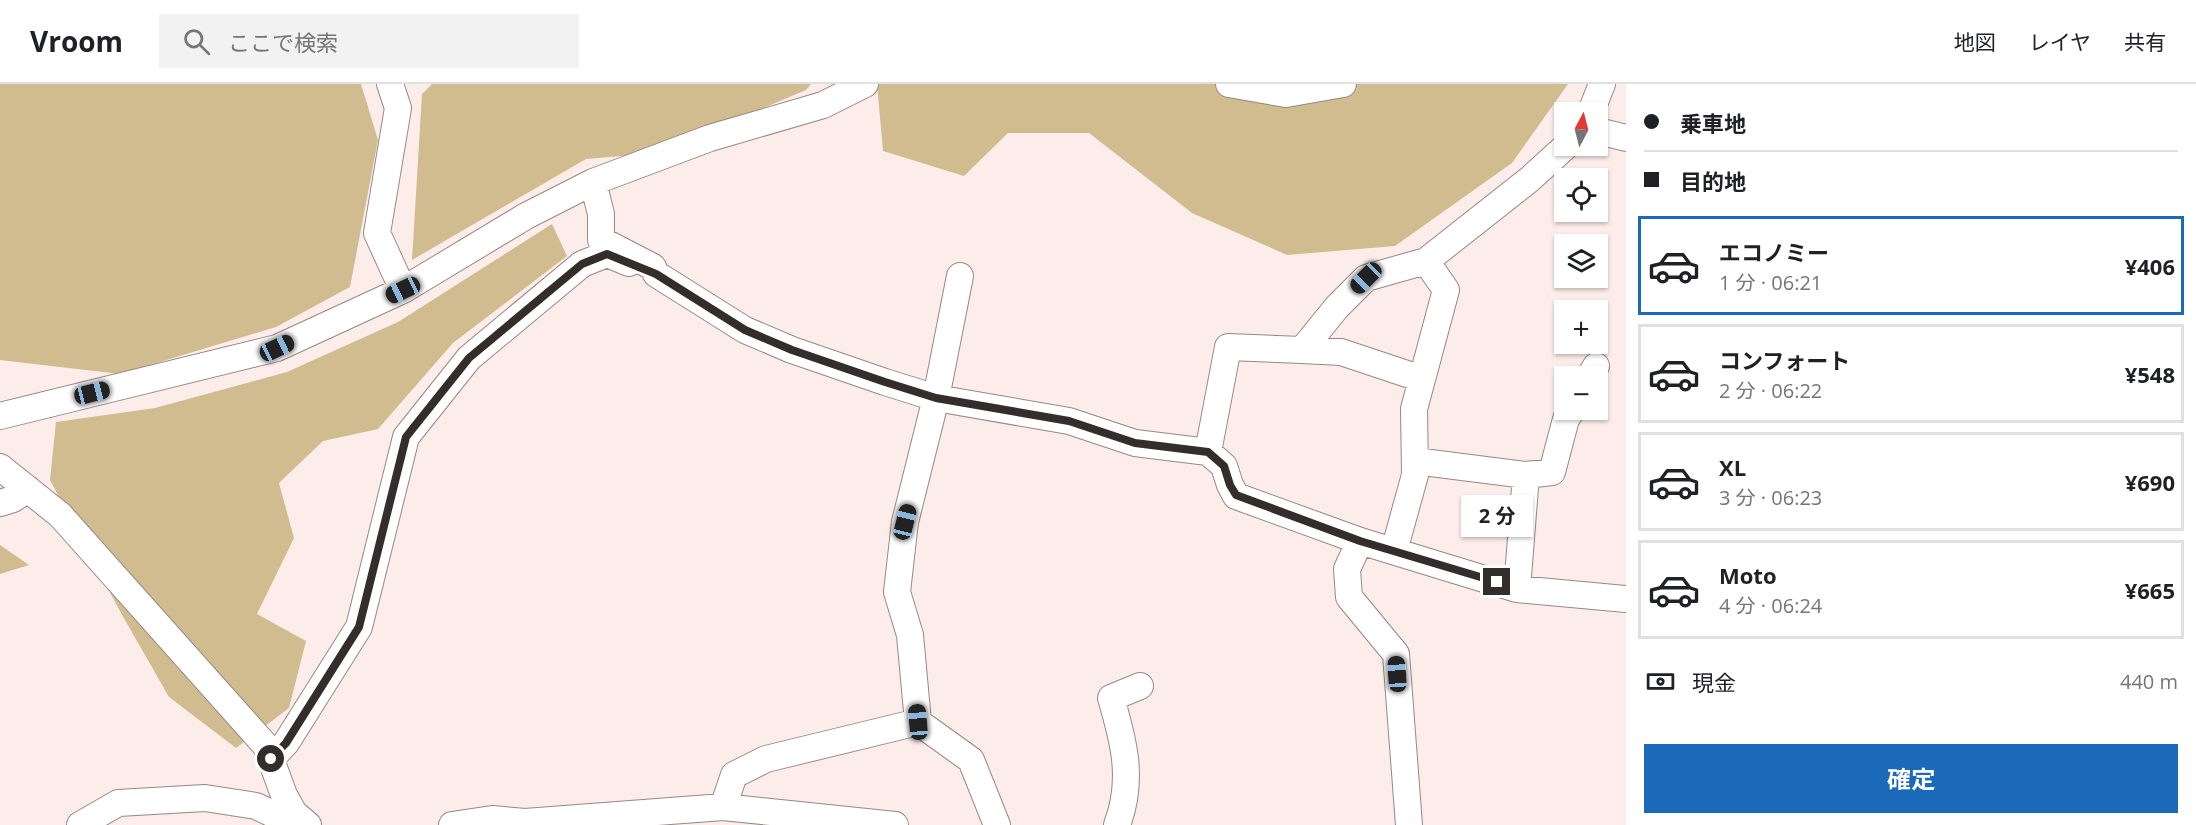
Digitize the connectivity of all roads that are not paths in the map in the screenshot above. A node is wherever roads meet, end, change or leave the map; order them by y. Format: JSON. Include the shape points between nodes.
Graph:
{"nodes":[{"id":1,"x":390,"y":84,"type":"edge"},
{"id":2,"x":865,"y":84,"type":"edge"},
{"id":3,"x":1229,"y":84,"type":"edge"},
{"id":4,"x":1343,"y":84,"type":"edge"},
{"id":5,"x":1602,"y":84,"type":"edge"},
{"id":6,"x":1595,"y":102,"type":"edge"},
{"id":7,"x":1608,"y":134,"type":"edge"},
{"id":8,"x":1626,"y":138,"type":"edge"},
{"id":9,"x":1555,"y":156,"type":"edge"},
{"id":10,"x":593,"y":182,"type":"junction"},
{"id":11,"x":1426,"y":261,"type":"junction"},
{"id":12,"x":656,"y":274,"type":"junction"},
{"id":13,"x":960,"y":276,"type":"dead end"},
{"id":14,"x":403,"y":290,"type":"junction"},
{"id":15,"x":1302,"y":350,"type":"junction"},
{"id":16,"x":1422,"y":379,"type":"junction"},
{"id":17,"x":936,"y":398,"type":"junction"},
{"id":18,"x":0,"y":416,"type":"edge"},
{"id":19,"x":1566,"y":420,"type":"edge"},
{"id":20,"x":1208,"y":452,"type":"junction"},
{"id":21,"x":1415,"y":461,"type":"junction"},
{"id":22,"x":0,"y":467,"type":"edge"},
{"id":23,"x":1526,"y":474,"type":"junction"},
{"id":24,"x":28,"y":489,"type":"junction"},
{"id":25,"x":0,"y":503,"type":"edge"},
{"id":26,"x":1360,"y":541,"type":"junction"},
{"id":27,"x":1394,"y":551,"type":"junction"},
{"id":28,"x":1517,"y":589,"type":"junction"},
{"id":29,"x":1626,"y":599,"type":"edge"},
{"id":30,"x":1140,"y":686,"type":"dead end"},
{"id":31,"x":918,"y":722,"type":"junction"},
{"id":32,"x":271,"y":759,"type":"junction"},
{"id":33,"x":723,"y":807,"type":"junction"},
{"id":34,"x":80,"y":825,"type":"edge"},
{"id":35,"x":288,"y":825,"type":"edge"},
{"id":36,"x":308,"y":825,"type":"edge"},
{"id":37,"x":452,"y":825,"type":"edge"},
{"id":38,"x":895,"y":825,"type":"edge"},
{"id":39,"x":997,"y":825,"type":"edge"},
{"id":40,"x":1117,"y":825,"type":"edge"},
{"id":41,"x":1409,"y":825,"type":"edge"}],
"edges":[{"from":1,"to":14,"type":"street","via":[[398,108],[377,233]]},
{"from":2,"to":10,"type":"street","via":[[823,105],[710,138]]},
{"from":3,"to":4,"type":"street","via":[[1286,94]]},
{"from":5,"to":6,"type":"street"},
{"from":7,"to":8,"type":"street"},
{"from":9,"to":11,"type":"street"},
{"from":10,"to":12,"type":"street","via":[[601,214],[601,240],[633,254],[653,267]]},
{"from":10,"to":14,"type":"street","via":[[526,216]]},
{"from":11,"to":15,"type":"street","via":[[1366,278]]},
{"from":11,"to":16,"type":"street","via":[[1446,290]]},
{"from":12,"to":17,"type":"street","via":[[745,330],[792,350]]},
{"from":12,"to":32,"type":"street","via":[[607,254],[582,264],[469,358],[406,437],[359,627],[286,743]]},
{"from":13,"to":17,"type":"street"},
{"from":14,"to":18,"type":"street","via":[[277,348]]},
{"from":15,"to":16,"type":"street","via":[[1341,352]]},
{"from":15,"to":20,"type":"street","via":[[1228,347]]},
{"from":16,"to":21,"type":"street","via":[[1414,409]]},
{"from":17,"to":20,"type":"street","via":[[1069,421],[1135,443]]},
{"from":17,"to":31,"type":"street","via":[[905,522],[897,592],[910,635]]},
{"from":19,"to":23,"type":"street","via":[[1552,472]]},
{"from":20,"to":26,"type":"street","via":[[1224,466],[1236,495]]},
{"from":21,"to":23,"type":"street"},
{"from":21,"to":27,"type":"street","via":[[1415,475]]},
{"from":22,"to":24,"type":"street"},
{"from":23,"to":28,"type":"street"},
{"from":24,"to":25,"type":"street"},
{"from":24,"to":32,"type":"street","via":[[60,515],[266,746]]},
{"from":26,"to":27,"type":"street"},
{"from":26,"to":41,"type":"street","via":[[1347,569],[1349,597],[1396,654]]},
{"from":27,"to":28,"type":"street"},
{"from":28,"to":29,"type":"street"},
{"from":30,"to":40,"type":"street","via":[[1111,698],[1125,746],[1125,804]]},
{"from":31,"to":33,"type":"street","via":[[766,759],[734,776]]},
{"from":31,"to":39,"type":"street","via":[[971,760]]},
{"from":32,"to":36,"type":"street","via":[[294,813]]},
{"from":33,"to":37,"type":"street","via":[[525,822],[492,819]]},
{"from":33,"to":38,"type":"street"},
{"from":34,"to":35,"type":"street","via":[[118,803],[205,798],[256,806]]}]}
